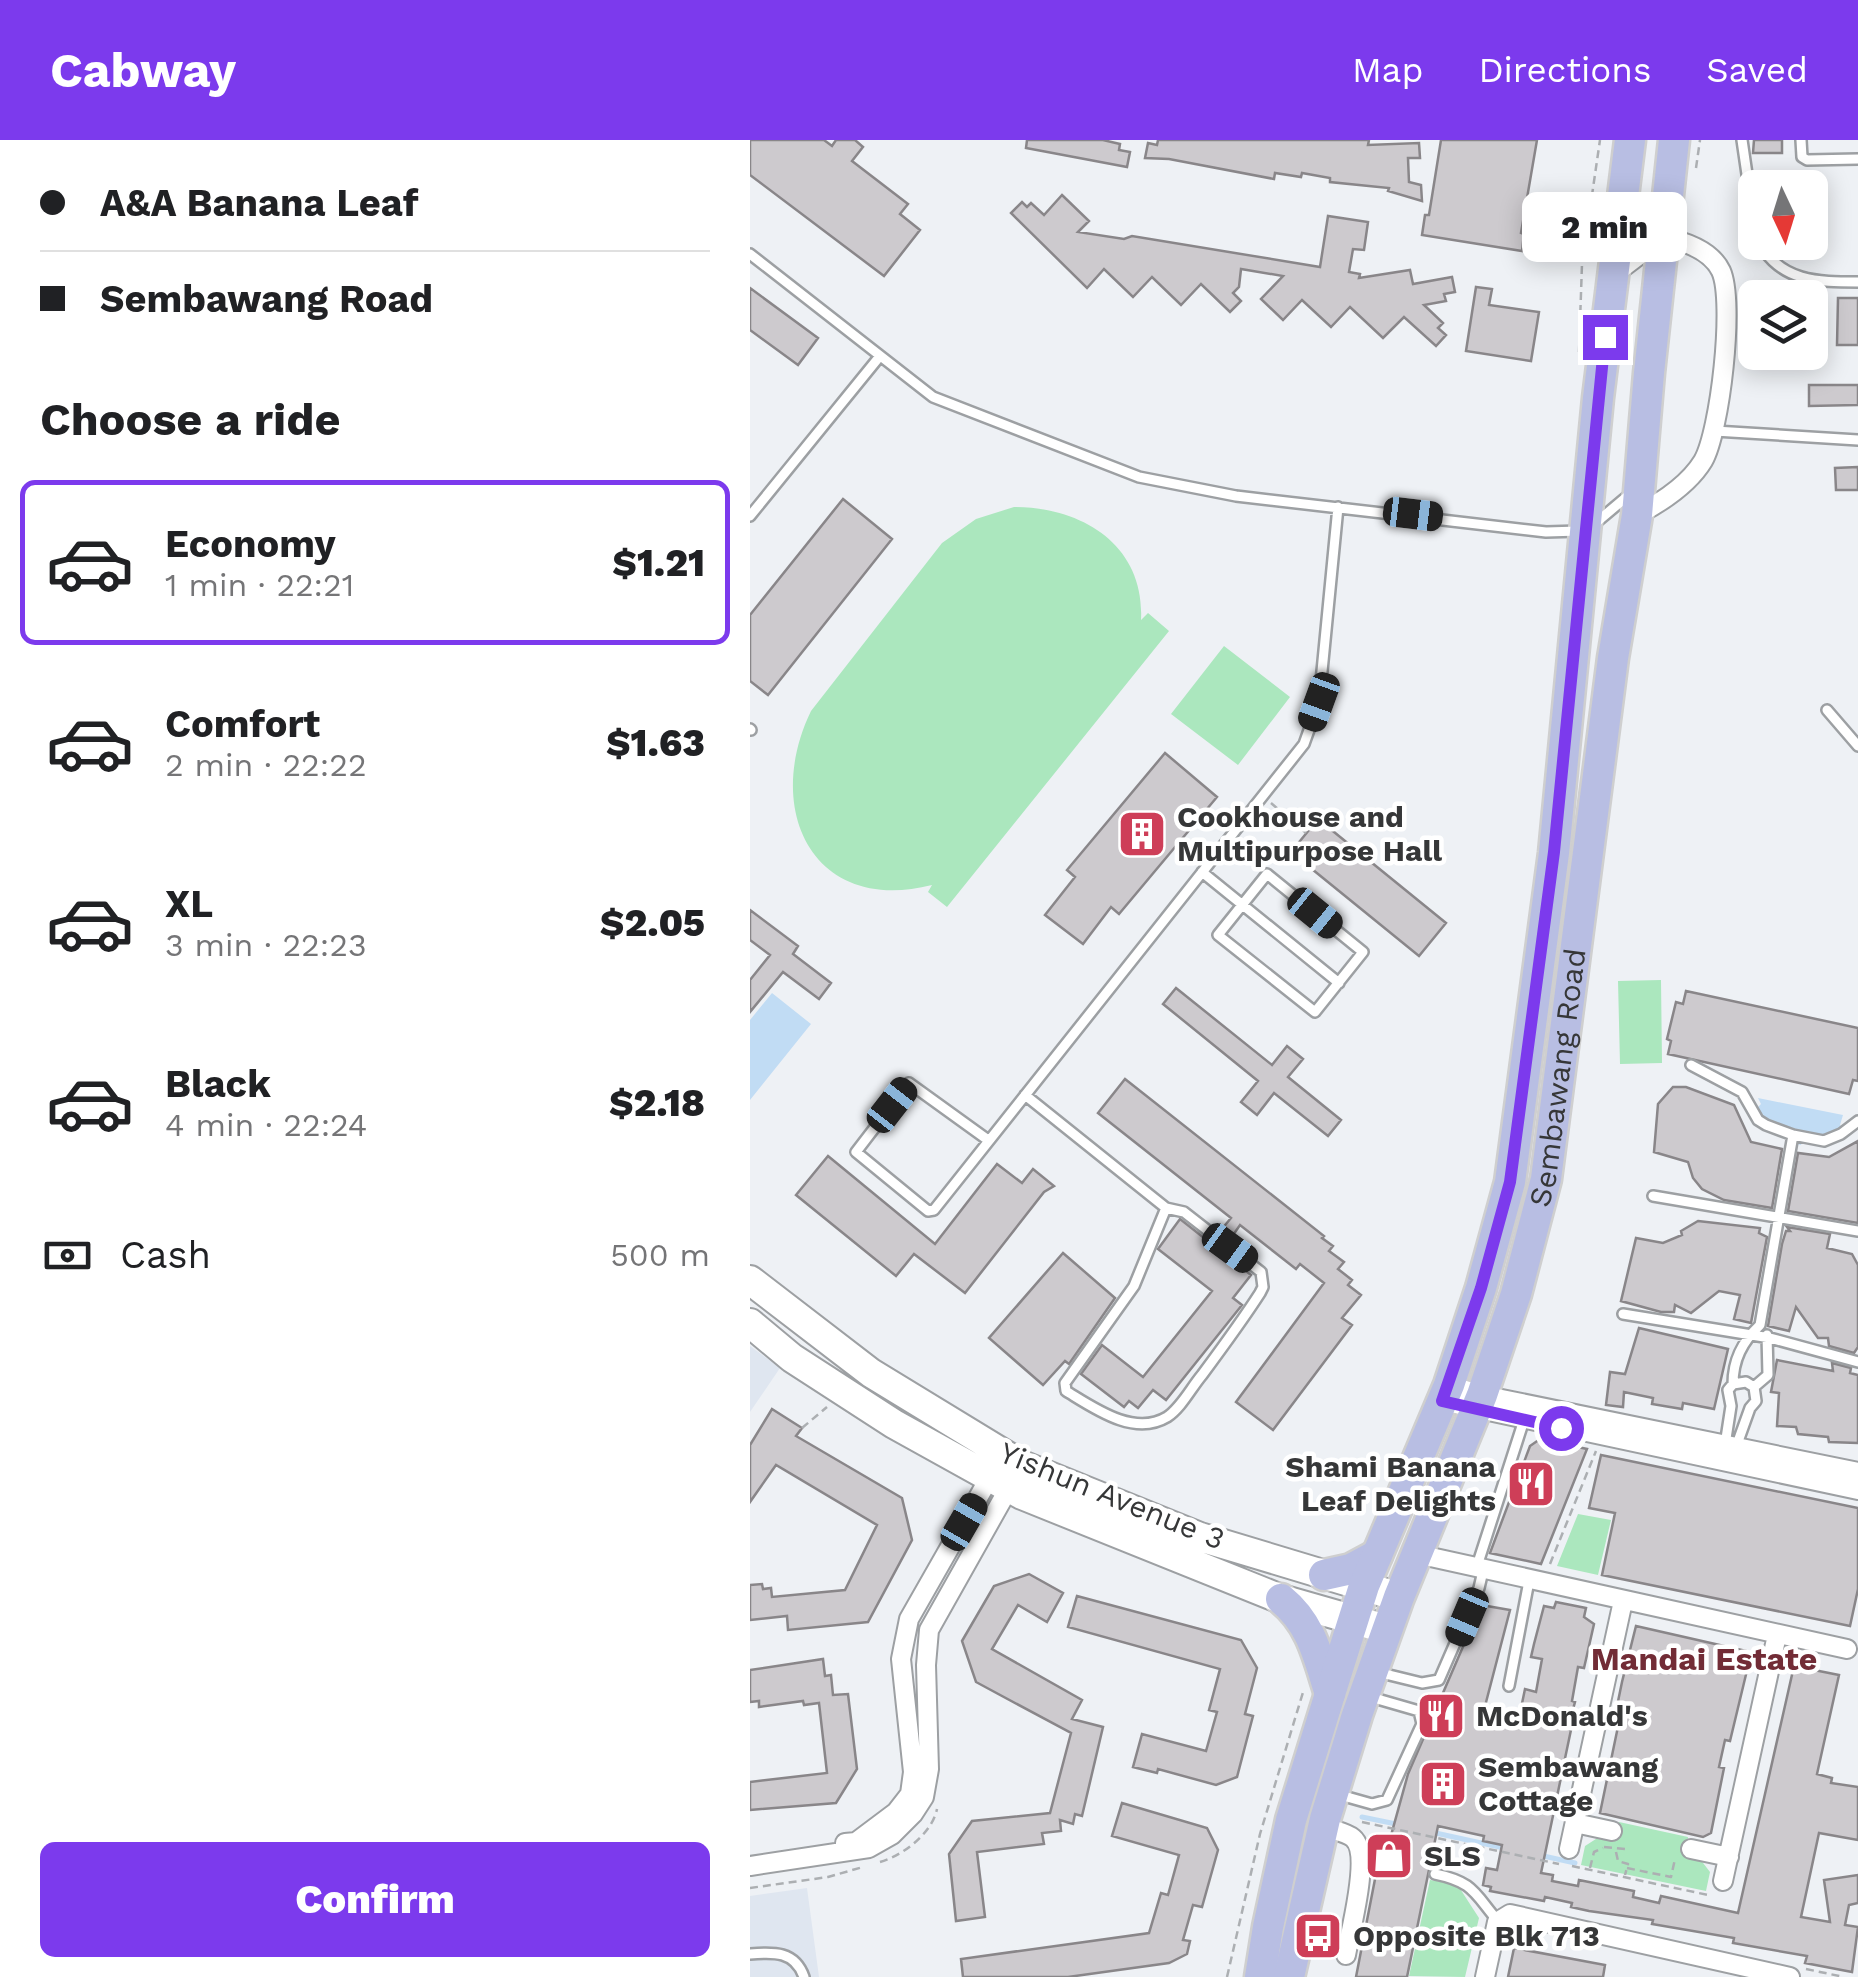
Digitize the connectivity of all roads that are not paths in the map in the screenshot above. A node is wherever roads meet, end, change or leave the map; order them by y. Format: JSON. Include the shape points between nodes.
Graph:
{"nodes":[{"id":1,"x":1630,"y":140,"type":"edge"},
{"id":2,"x":1674,"y":140,"type":"edge"},
{"id":3,"x":1742,"y":140,"type":"edge"},
{"id":4,"x":1801,"y":140,"type":"edge"},
{"id":5,"x":1858,"y":159,"type":"edge"},
{"id":6,"x":1746,"y":170,"type":"edge"},
{"id":7,"x":1662,"y":237,"type":"junction"},
{"id":8,"x":750,"y":254,"type":"edge"},
{"id":9,"x":1773,"y":260,"type":"edge"},
{"id":10,"x":1612,"y":276,"type":"junction"},
{"id":11,"x":1858,"y":282,"type":"edge"},
{"id":12,"x":880,"y":356,"type":"junction"},
{"id":13,"x":1714,"y":431,"type":"junction"},
{"id":14,"x":1858,"y":440,"type":"edge"},
{"id":15,"x":1638,"y":500,"type":"junction"},
{"id":16,"x":1338,"y":506,"type":"junction"},
{"id":17,"x":750,"y":516,"type":"edge"},
{"id":18,"x":1586,"y":531,"type":"junction"},
{"id":19,"x":1827,"y":710,"type":"dead end"},
{"id":20,"x":1858,"y":746,"type":"edge"},
{"id":21,"x":1202,"y":872,"type":"junction"},
{"id":22,"x":1242,"y":905,"type":"junction"},
{"id":23,"x":1339,"y":983,"type":"junction"},
{"id":24,"x":1691,"y":1066,"type":"dead end"},
{"id":25,"x":1026,"y":1095,"type":"junction"},
{"id":26,"x":1858,"y":1121,"type":"edge"},
{"id":27,"x":1793,"y":1135,"type":"junction"},
{"id":28,"x":988,"y":1140,"type":"junction"},
{"id":29,"x":1652,"y":1196,"type":"dead end"},
{"id":30,"x":1166,"y":1208,"type":"junction"},
{"id":31,"x":1778,"y":1217,"type":"junction"},
{"id":32,"x":1858,"y":1231,"type":"edge"},
{"id":33,"x":750,"y":1280,"type":"edge"},
{"id":34,"x":1623,"y":1314,"type":"dead end"},
{"id":35,"x":750,"y":1323,"type":"edge"},
{"id":36,"x":1760,"y":1325,"type":"junction"},
{"id":37,"x":1750,"y":1334,"type":"junction"},
{"id":38,"x":1770,"y":1338,"type":"junction"},
{"id":39,"x":1858,"y":1362,"type":"edge"},
{"id":40,"x":1734,"y":1384,"type":"junction"},
{"id":41,"x":1754,"y":1387,"type":"junction"},
{"id":42,"x":1446,"y":1393,"type":"junction"},
{"id":43,"x":1479,"y":1402,"type":"junction"},
{"id":44,"x":1526,"y":1412,"type":"junction"},
{"id":45,"x":1730,"y":1446,"type":"junction"},
{"id":46,"x":1006,"y":1472,"type":"junction"},
{"id":47,"x":1858,"y":1472,"type":"edge"},
{"id":48,"x":1858,"y":1490,"type":"edge"},
{"id":49,"x":1417,"y":1554,"type":"junction"},
{"id":50,"x":1377,"y":1555,"type":"junction"},
{"id":51,"x":1480,"y":1570,"type":"junction"},
{"id":52,"x":1324,"y":1575,"type":"junction"},
{"id":53,"x":1536,"y":1583,"type":"junction"},
{"id":54,"x":1364,"y":1586,"type":"junction"},
{"id":55,"x":1399,"y":1597,"type":"junction"},
{"id":56,"x":1280,"y":1599,"type":"junction"},
{"id":57,"x":1623,"y":1601,"type":"junction"},
{"id":58,"x":1355,"y":1620,"type":"junction"},
{"id":59,"x":1386,"y":1630,"type":"junction"},
{"id":60,"x":1777,"y":1635,"type":"junction"},
{"id":61,"x":1846,"y":1649,"type":"dead end"},
{"id":62,"x":926,"y":1658,"type":"junction"},
{"id":63,"x":901,"y":1660,"type":"junction"},
{"id":64,"x":1368,"y":1683,"type":"junction"},
{"id":65,"x":1509,"y":1686,"type":"dead end"},
{"id":66,"x":1317,"y":1691,"type":"junction"},
{"id":67,"x":1334,"y":1813,"type":"junction"},
{"id":68,"x":1575,"y":1823,"type":"junction"},
{"id":69,"x":1608,"y":1840,"type":"road end"},
{"id":70,"x":1569,"y":1848,"type":"dead end"},
{"id":71,"x":1683,"y":1852,"type":"road end"},
{"id":72,"x":750,"y":1855,"type":"edge"},
{"id":73,"x":1729,"y":1856,"type":"junction"},
{"id":74,"x":750,"y":1866,"type":"edge"},
{"id":75,"x":1435,"y":1874,"type":"dead end"},
{"id":76,"x":1717,"y":1882,"type":"road end"},
{"id":77,"x":1498,"y":1921,"type":"junction"},
{"id":78,"x":750,"y":1954,"type":"edge"},
{"id":79,"x":1346,"y":1955,"type":"dead end"},
{"id":80,"x":804,"y":1977,"type":"edge"},
{"id":81,"x":1260,"y":1977,"type":"edge"},
{"id":82,"x":1289,"y":1977,"type":"edge"},
{"id":83,"x":1485,"y":1977,"type":"edge"},
{"id":84,"x":1790,"y":1977,"type":"edge"}],
"edges":[{"from":1,"to":10,"type":"main road","name":"Sembawang Road"},
{"from":2,"to":7,"type":"main road","name":"Sembawang Road"},
{"from":3,"to":6,"type":"lane"},
{"from":4,"to":5,"type":"lane","via":[[1808,160]]},
{"from":7,"to":10,"type":"street"},
{"from":7,"to":13,"type":"street","via":[[1684,241],[1720,270],[1728,310]]},
{"from":7,"to":15,"type":"main road","name":"Sembawang Road"},
{"from":8,"to":12,"type":"lane"},
{"from":9,"to":11,"type":"lane","via":[[1796,278]]},
{"from":10,"to":18,"type":"main road","name":"Sembawang Road"},
{"from":12,"to":16,"type":"lane","via":[[933,397],[1139,477]]},
{"from":12,"to":17,"type":"lane"},
{"from":13,"to":14,"type":"lane"},
{"from":13,"to":15,"type":"street","via":[[1701,465],[1660,502]]},
{"from":15,"to":18,"type":"lane"},
{"from":15,"to":43,"type":"main road","name":"Sembawang Road","via":[[1546,1179]]},
{"from":16,"to":18,"type":"lane","via":[[1546,532]]},
{"from":16,"to":21,"type":"lane","via":[[1319,702],[1304,744]]},
{"from":18,"to":42,"type":"main road","name":"Sembawang Road","via":[[1552,870],[1510,1182]]},
{"from":19,"to":20,"type":"lane"},
{"from":21,"to":22,"type":"lane"},
{"from":21,"to":25,"type":"lane"},
{"from":22,"to":23,"type":"lane"},
{"from":22,"to":23,"type":"lane","via":[[1218,936],[1315,1012]]},
{"from":22,"to":23,"type":"lane","via":[[1268,874],[1363,952]]},
{"from":24,"to":27,"type":"lane","via":[[1742,1092],[1758,1120]]},
{"from":25,"to":28,"type":"lane"},
{"from":25,"to":30,"type":"lane"},
{"from":26,"to":27,"type":"lane","via":[[1824,1140]]},
{"from":27,"to":31,"type":"lane"},
{"from":28,"to":28,"type":"lane","via":[[932,1211],[856,1152],[909,1083]]},
{"from":29,"to":31,"type":"lane"},
{"from":30,"to":30,"type":"lane","via":[[1184,1212],[1253,1264],[1263,1287],[1171,1414],[1130,1422],[1110,1417],[1066,1391],[1064,1383],[1134,1286]]},
{"from":31,"to":32,"type":"lane"},
{"from":31,"to":36,"type":"lane"},
{"from":33,"to":46,"type":"main road","name":"Yishun Avenue 3"},
{"from":34,"to":37,"type":"lane"},
{"from":35,"to":46,"type":"main road","name":"Yishun Avenue 3","via":[[842,1390]]},
{"from":36,"to":37,"type":"lane"},
{"from":36,"to":38,"type":"lane"},
{"from":37,"to":38,"type":"lane"},
{"from":37,"to":40,"type":"lane","via":[[1733,1363]]},
{"from":38,"to":39,"type":"lane"},
{"from":38,"to":41,"type":"lane","via":[[1768,1375]]},
{"from":40,"to":41,"type":"lane"},
{"from":40,"to":45,"type":"lane","via":[[1728,1390]]},
{"from":41,"to":45,"type":"lane","via":[[1756,1401]]},
{"from":42,"to":43,"type":"street"},
{"from":42,"to":50,"type":"main road","name":"Sembawang Road"},
{"from":43,"to":44,"type":"street"},
{"from":43,"to":49,"type":"main road","name":"Sembawang Road"},
{"from":44,"to":45,"type":"street"},
{"from":44,"to":48,"type":"street"},
{"from":44,"to":51,"type":"lane"},
{"from":45,"to":47,"type":"street"},
{"from":46,"to":52,"type":"main road","name":"Yishun Avenue 3"},
{"from":46,"to":56,"type":"main road","name":"Yishun Avenue 3"},
{"from":46,"to":62,"type":"street","via":[[928,1630]]},
{"from":46,"to":63,"type":"street","via":[[910,1619]]},
{"from":49,"to":51,"type":"street"},
{"from":49,"to":55,"type":"main road","name":"Sembawang Road"},
{"from":50,"to":52,"type":"main road"},
{"from":50,"to":54,"type":"main road","name":"Sembawang Road"},
{"from":51,"to":53,"type":"street"},
{"from":51,"to":64,"type":"lane","via":[[1439,1680]]},
{"from":52,"to":54,"type":"main road","name":"Yishun Avenue 3"},
{"from":53,"to":57,"type":"street"},
{"from":53,"to":65,"type":"lane"},
{"from":54,"to":55,"type":"main road","name":"Yishun Avenue 3"},
{"from":54,"to":58,"type":"main road","name":"Sembawang Road"},
{"from":55,"to":59,"type":"main road","name":"Sembawang Road"},
{"from":56,"to":58,"type":"main road","name":"Yishun Avenue 3"},
{"from":56,"to":66,"type":"main road","via":[[1312,1634]]},
{"from":57,"to":60,"type":"street"},
{"from":57,"to":68,"type":"street"},
{"from":58,"to":59,"type":"main road","name":"Yishun Avenue 3"},
{"from":58,"to":66,"type":"main road","name":"Sembawang Road"},
{"from":59,"to":64,"type":"main road","name":"Sembawang Road"},
{"from":60,"to":61,"type":"street"},
{"from":60,"to":73,"type":"street"},
{"from":62,"to":63,"type":"street"},
{"from":62,"to":74,"type":"street","via":[[929,1769],[924,1798],[913,1814],[869,1848]]},
{"from":63,"to":72,"type":"street","via":[[910,1794],[856,1842]]},
{"from":64,"to":67,"type":"main road","name":"Sembawang Road"},
{"from":64,"to":67,"type":"lane","via":[[1419,1712],[1422,1724],[1383,1803]]},
{"from":66,"to":81,"type":"main road","name":"Sembawang Road"},
{"from":67,"to":79,"type":"street","via":[[1361,1851]]},
{"from":67,"to":82,"type":"main road","name":"Sembawang Road"},
{"from":68,"to":69,"type":"street"},
{"from":68,"to":70,"type":"street"},
{"from":71,"to":73,"type":"street"},
{"from":73,"to":76,"type":"street"},
{"from":75,"to":77,"type":"lane","via":[[1468,1884]]},
{"from":77,"to":83,"type":"street"},
{"from":77,"to":84,"type":"street","via":[[1517,1915]]},
{"from":78,"to":80,"type":"lane","via":[[785,1955],[798,1962]]}]}
